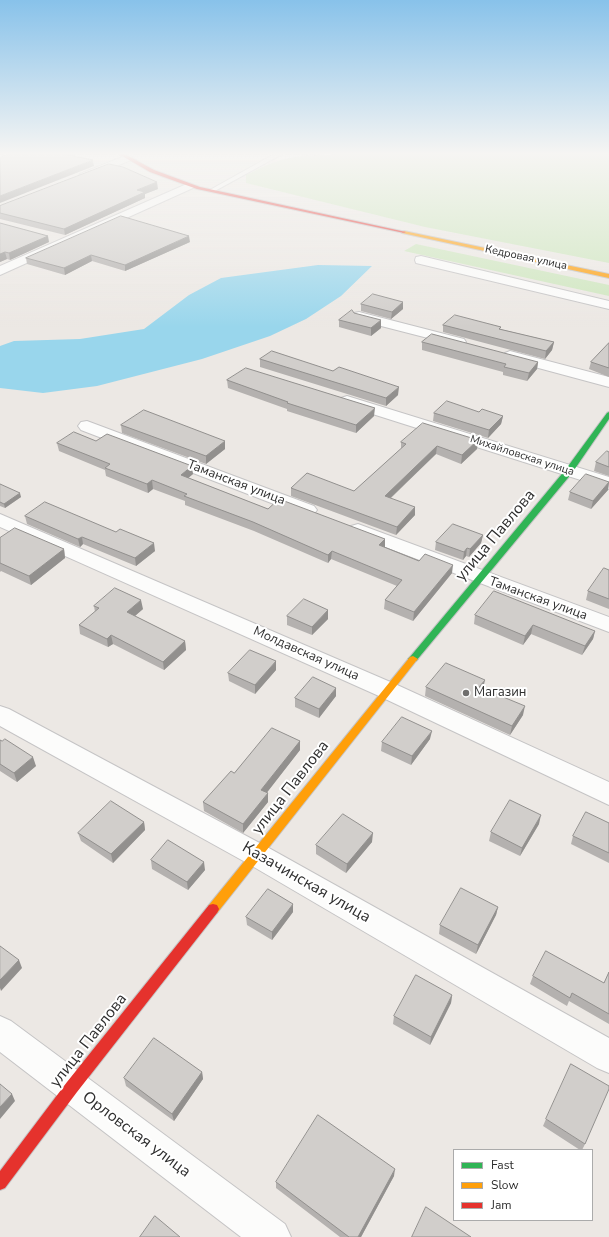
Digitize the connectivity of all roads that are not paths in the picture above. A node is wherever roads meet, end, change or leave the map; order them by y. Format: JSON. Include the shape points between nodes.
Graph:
{"nodes":[{"id":1,"x":133,"y":211,"type":"edge"},
{"id":2,"x":313,"y":211,"type":"edge"},
{"id":3,"x":319,"y":211,"type":"edge"},
{"id":4,"x":50,"y":237,"type":"edge"},
{"id":5,"x":64,"y":241,"type":"junction"},
{"id":6,"x":421,"y":260,"type":"dead end"},
{"id":7,"x":609,"y":270,"type":"edge"},
{"id":8,"x":0,"y":271,"type":"edge"},
{"id":9,"x":609,"y":276,"type":"edge"},
{"id":10,"x":609,"y":305,"type":"edge"},
{"id":11,"x":359,"y":316,"type":"edge"},
{"id":12,"x":473,"y":346,"type":"edge"},
{"id":13,"x":495,"y":352,"type":"edge"},
{"id":14,"x":609,"y":382,"type":"edge"},
{"id":15,"x":335,"y":397,"type":"edge"},
{"id":16,"x":609,"y":414,"type":"edge"},
{"id":17,"x":87,"y":426,"type":"dead end"},
{"id":18,"x":569,"y":471,"type":"junction"},
{"id":19,"x":609,"y":483,"type":"edge"},
{"id":20,"x":0,"y":520,"type":"edge"},
{"id":21,"x":481,"y":577,"type":"junction"},
{"id":22,"x":609,"y":625,"type":"edge"},
{"id":23,"x":387,"y":690,"type":"junction"},
{"id":24,"x":0,"y":715,"type":"edge"},
{"id":25,"x":609,"y":794,"type":"edge"},
{"id":26,"x":257,"y":855,"type":"junction"},
{"id":27,"x":0,"y":1032,"type":"edge"},
{"id":28,"x":609,"y":1056,"type":"edge"},
{"id":29,"x":72,"y":1087,"type":"junction"},
{"id":30,"x":0,"y":1183,"type":"edge"},
{"id":31,"x":272,"y":1237,"type":"edge"}],
"edges":[{"from":1,"to":5,"type":"street"},
{"from":2,"to":9,"type":"main road","name":"Кедровая улица"},
{"from":3,"to":7,"type":"main road","name":"Кедровая улица"},
{"from":4,"to":5,"type":"street"},
{"from":5,"to":8,"type":"street"},
{"from":6,"to":10,"type":"street","name":"Кедровая улица"},
{"from":11,"to":12,"type":"street"},
{"from":13,"to":14,"type":"street"},
{"from":15,"to":18,"type":"street","name":"Михайловская улица"},
{"from":16,"to":18,"type":"main road","name":"улица Павлова"},
{"from":17,"to":21,"type":"street","name":"Таманская улица"},
{"from":18,"to":19,"type":"street","name":"Михайловская улица"},
{"from":18,"to":21,"type":"main road","name":"улица Павлова"},
{"from":20,"to":23,"type":"street","name":"Молдавская улица"},
{"from":21,"to":22,"type":"street","name":"Таманская улица"},
{"from":21,"to":23,"type":"main road","name":"улица Павлова"},
{"from":23,"to":25,"type":"street","name":"Молдавская улица"},
{"from":23,"to":26,"type":"main road","name":"улица Павлова"},
{"from":24,"to":26,"type":"street","name":"Казачинская улица"},
{"from":26,"to":28,"type":"street","name":"Казачинская улица"},
{"from":26,"to":29,"type":"main road","name":"улица Павлова"},
{"from":27,"to":29,"type":"street","name":"Орловская улица"},
{"from":29,"to":30,"type":"main road","name":"улица Павлова"},
{"from":29,"to":31,"type":"street","name":"Орловская улица"}]}
